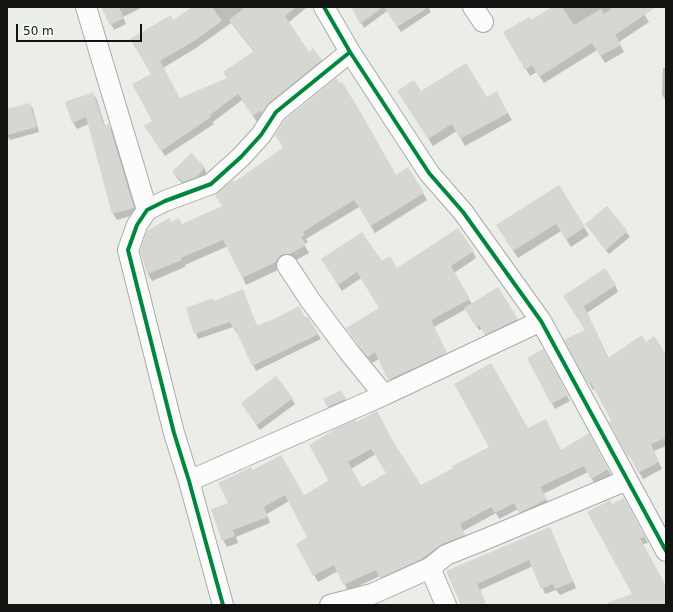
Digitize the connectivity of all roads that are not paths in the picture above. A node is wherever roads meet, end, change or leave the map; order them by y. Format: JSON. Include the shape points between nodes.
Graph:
{"nodes":[{"id":1,"x":86,"y":7,"type":"edge"},
{"id":2,"x":324,"y":7,"type":"edge"},
{"id":3,"x":350,"y":52,"type":"junction"},
{"id":4,"x":147,"y":210,"type":"junction"},
{"id":5,"x":287,"y":265,"type":"dead end"},
{"id":6,"x":541,"y":321,"type":"junction"},
{"id":7,"x":384,"y":395,"type":"junction"},
{"id":8,"x":627,"y":480,"type":"junction"},
{"id":9,"x":189,"y":481,"type":"junction"},
{"id":10,"x":666,"y":551,"type":"edge"},
{"id":11,"x":430,"y":568,"type":"junction"},
{"id":12,"x":223,"y":605,"type":"edge"},
{"id":13,"x":330,"y":605,"type":"edge"},
{"id":14,"x":446,"y":605,"type":"edge"}],
"edges":[{"from":1,"to":4,"type":"street"},
{"from":2,"to":3,"type":"street"},
{"from":3,"to":4,"type":"street","via":[[276,112],[242,157],[211,184]]},
{"from":3,"to":6,"type":"street","via":[[429,173],[463,212]]},
{"from":4,"to":9,"type":"street","via":[[137,225],[128,250],[174,433]]},
{"from":5,"to":7,"type":"street","via":[[348,352]]},
{"from":6,"to":7,"type":"street"},
{"from":6,"to":8,"type":"street"},
{"from":7,"to":9,"type":"street"},
{"from":8,"to":10,"type":"street"},
{"from":8,"to":11,"type":"street","via":[[446,554]]},
{"from":9,"to":12,"type":"street"},
{"from":11,"to":13,"type":"street","via":[[372,594]]},
{"from":11,"to":14,"type":"street"}]}
